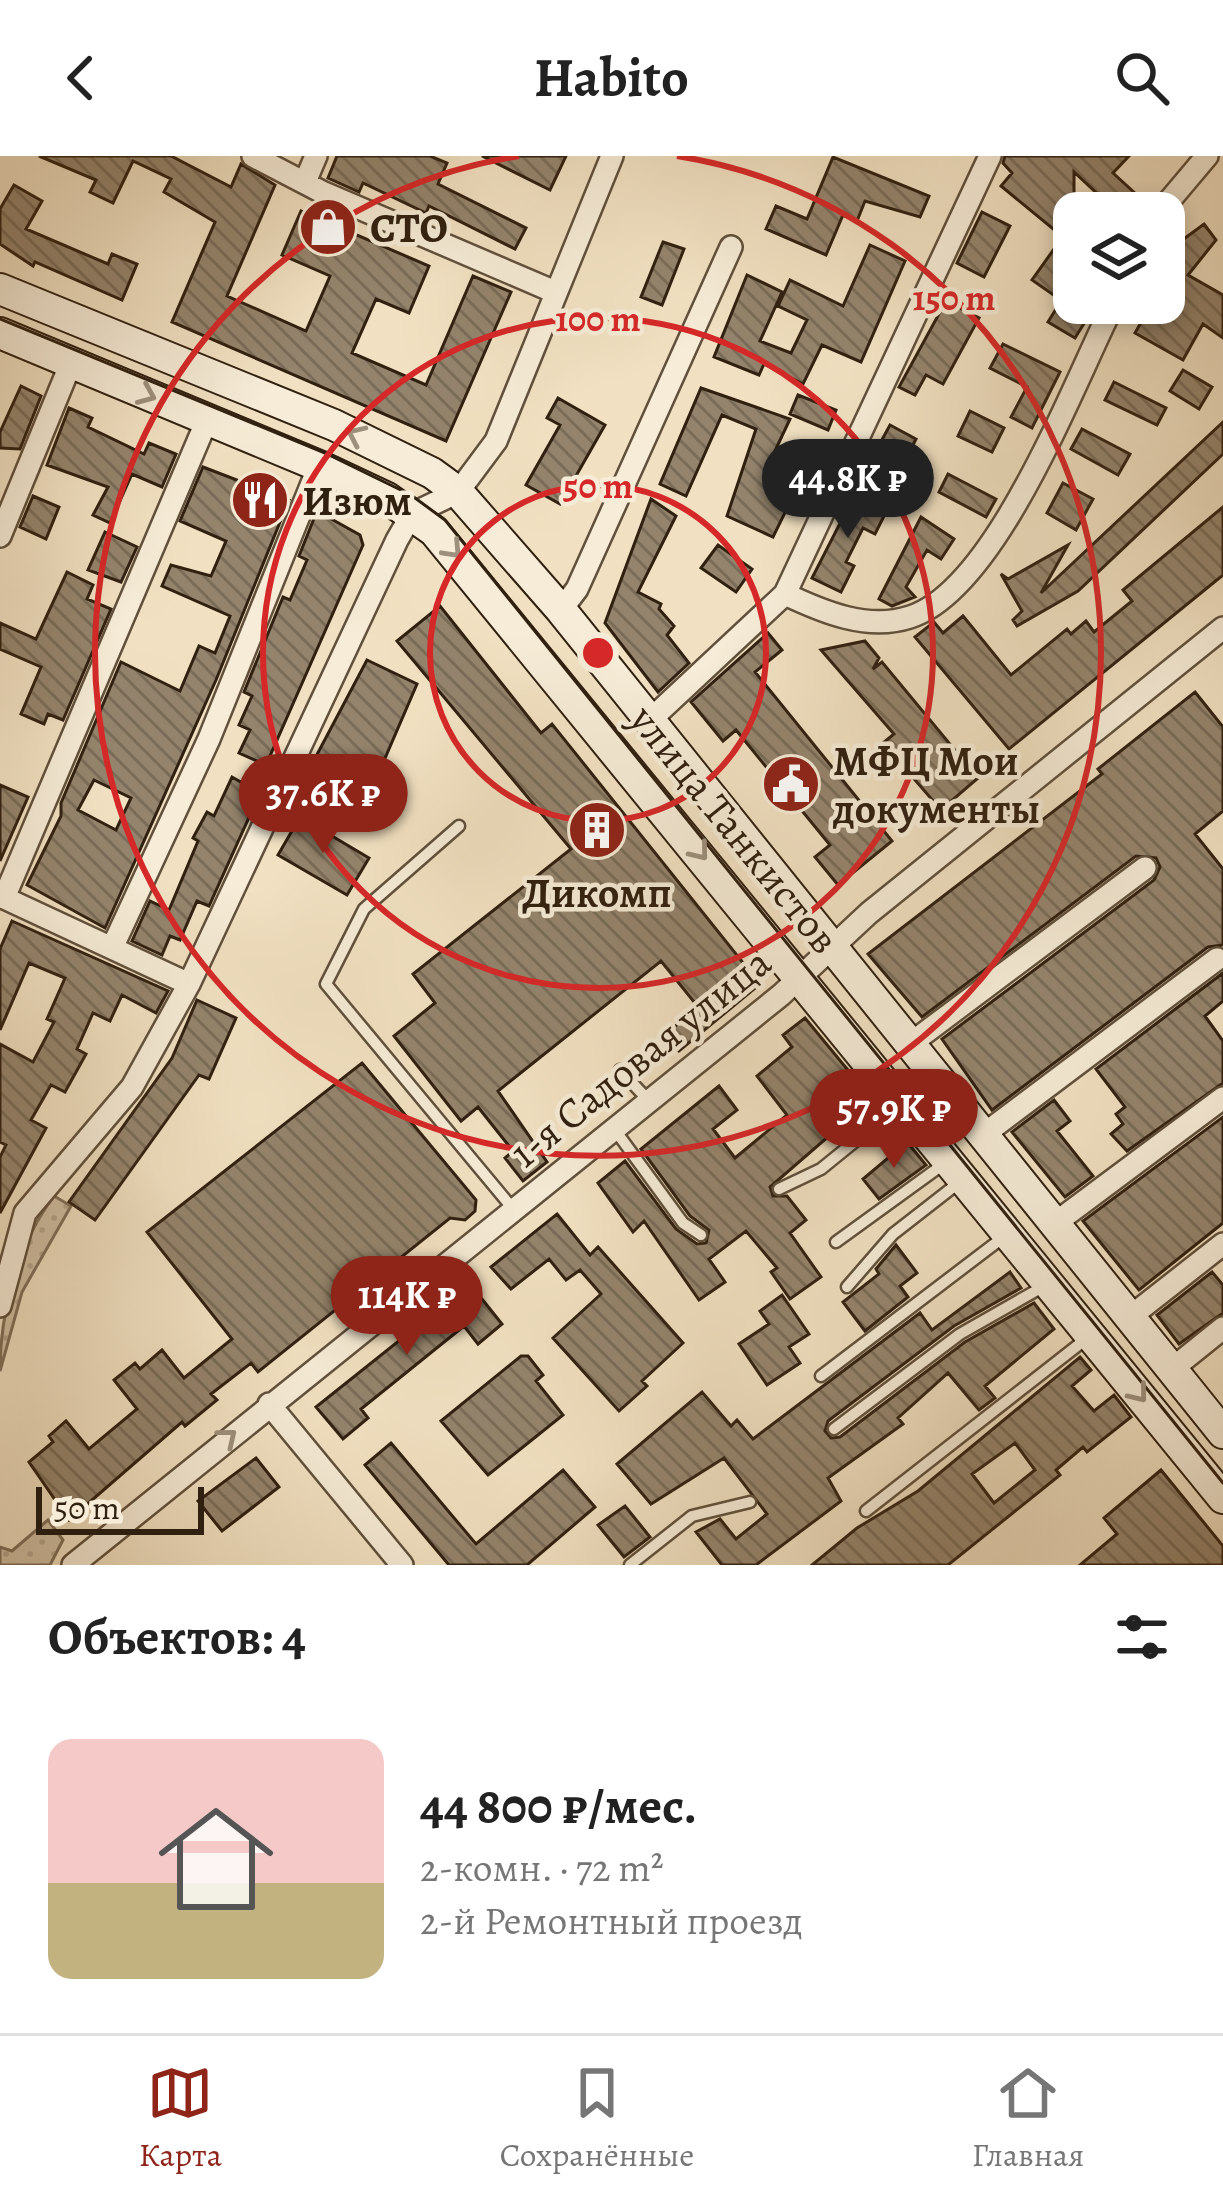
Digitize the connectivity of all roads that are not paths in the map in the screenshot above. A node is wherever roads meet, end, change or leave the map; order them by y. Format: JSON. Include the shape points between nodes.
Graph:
{"nodes":[{"id":1,"x":253,"y":156,"type":"edge"},
{"id":2,"x":316,"y":156,"type":"edge"},
{"id":3,"x":612,"y":156,"type":"edge"},
{"id":4,"x":990,"y":156,"type":"edge"},
{"id":5,"x":1207,"y":156,"type":"edge"},
{"id":6,"x":305,"y":182,"type":"junction"},
{"id":7,"x":1177,"y":192,"type":"edge"},
{"id":8,"x":731,"y":247,"type":"dead end"},
{"id":9,"x":0,"y":289,"type":"edge"},
{"id":10,"x":555,"y":292,"type":"junction"},
{"id":11,"x":1103,"y":324,"type":"edge"},
{"id":12,"x":0,"y":333,"type":"edge"},
{"id":13,"x":71,"y":363,"type":"junction"},
{"id":14,"x":207,"y":420,"type":"junction"},
{"id":15,"x":320,"y":466,"type":"junction"},
{"id":16,"x":458,"y":491,"type":"junction"},
{"id":17,"x":412,"y":514,"type":"junction"},
{"id":18,"x":0,"y":536,"type":"edge"},
{"id":19,"x":785,"y":594,"type":"junction"},
{"id":20,"x":561,"y":610,"type":"junction"},
{"id":21,"x":1223,"y":628,"type":"edge"},
{"id":22,"x":648,"y":722,"type":"junction"},
{"id":23,"x":459,"y":826,"type":"dead end"},
{"id":24,"x":1145,"y":868,"type":"dead end"},
{"id":25,"x":2,"y":897,"type":"edge"},
{"id":26,"x":832,"y":947,"type":"junction"},
{"id":27,"x":112,"y":948,"type":"junction"},
{"id":28,"x":1216,"y":959,"type":"dead end"},
{"id":29,"x":800,"y":977,"type":"junction"},
{"id":30,"x":189,"y":984,"type":"junction"},
{"id":31,"x":910,"y":1044,"type":"junction"},
{"id":32,"x":620,"y":1070,"type":"dead end"},
{"id":33,"x":1223,"y":1098,"type":"edge"},
{"id":34,"x":650,"y":1102,"type":"junction"},
{"id":35,"x":903,"y":1102,"type":"junction"},
{"id":36,"x":615,"y":1130,"type":"junction"},
{"id":37,"x":983,"y":1135,"type":"junction"},
{"id":38,"x":956,"y":1169,"type":"junction"},
{"id":39,"x":779,"y":1189,"type":"dead end"},
{"id":40,"x":514,"y":1210,"type":"junction"},
{"id":41,"x":1054,"y":1224,"type":"junction"},
{"id":42,"x":1008,"y":1234,"type":"junction"},
{"id":43,"x":701,"y":1235,"type":"dead end"},
{"id":44,"x":836,"y":1242,"type":"dead end"},
{"id":45,"x":1223,"y":1244,"type":"edge"},
{"id":46,"x":1048,"y":1283,"type":"junction"},
{"id":47,"x":847,"y":1287,"type":"dead end"},
{"id":48,"x":0,"y":1306,"type":"edge"},
{"id":49,"x":1130,"y":1317,"type":"junction"},
{"id":50,"x":1223,"y":1328,"type":"edge"},
{"id":51,"x":1091,"y":1336,"type":"junction"},
{"id":52,"x":1172,"y":1369,"type":"junction"},
{"id":53,"x":820,"y":1376,"type":"dead end"},
{"id":54,"x":269,"y":1403,"type":"junction"},
{"id":55,"x":834,"y":1429,"type":"dead end"},
{"id":56,"x":1223,"y":1432,"type":"edge"},
{"id":57,"x":1223,"y":1498,"type":"edge"},
{"id":58,"x":750,"y":1502,"type":"dead end"},
{"id":59,"x":866,"y":1511,"type":"dead end"},
{"id":60,"x":73,"y":1565,"type":"edge"},
{"id":61,"x":402,"y":1565,"type":"edge"},
{"id":62,"x":630,"y":1565,"type":"edge"}],
"edges":[{"from":1,"to":6,"type":"street"},
{"from":2,"to":6,"type":"street"},
{"from":3,"to":10,"type":"street"},
{"from":4,"to":19,"type":"street"},
{"from":5,"to":7,"type":"street"},
{"from":6,"to":10,"type":"street"},
{"from":8,"to":20,"type":"street"},
{"from":16,"to":9,"type":"main road","name":"улица Танкистов","one_way":true,"via":[[334,425]]},
{"from":10,"to":16,"type":"street","via":[[496,442]]},
{"from":11,"to":19,"type":"street","via":[[974,573],[907,619],[832,616]]},
{"from":12,"to":13,"type":"main road","name":"улица Танкистов"},
{"from":13,"to":14,"type":"main road","name":"улица Танкистов","one_way":true},
{"from":13,"to":18,"type":"street"},
{"from":14,"to":15,"type":"main road","name":"улица Танкистов"},
{"from":14,"to":25,"type":"street"},
{"from":15,"to":17,"type":"main road","name":"улица Танкистов"},
{"from":15,"to":27,"type":"street","via":[[209,740]]},
{"from":16,"to":17,"type":"street"},
{"from":16,"to":20,"type":"main road","name":"улица Танкистов"},
{"from":17,"to":29,"type":"main road","name":"улица Танкистов","one_way":true,"via":[[458,554]]},
{"from":17,"to":30,"type":"street"},
{"from":19,"to":22,"type":"street"},
{"from":20,"to":22,"type":"main road","name":"улица Танкистов"},
{"from":21,"to":26,"type":"street","name":"1-я Садовая улица"},
{"from":22,"to":26,"type":"main road","name":"улица Танкистов"},
{"from":23,"to":40,"type":"lane","via":[[364,909],[326,984]]},
{"from":24,"to":31,"type":"street"},
{"from":25,"to":27,"type":"street"},
{"from":26,"to":29,"type":"street","name":"1-я Садовая улица"},
{"from":26,"to":31,"type":"main road","name":"улица Танкистов"},
{"from":27,"to":30,"type":"street"},
{"from":28,"to":37,"type":"street"},
{"from":29,"to":34,"type":"street","name":"1-я Садовая улица"},
{"from":29,"to":35,"type":"main road","name":"улица Танкистов"},
{"from":30,"to":48,"type":"street","via":[[132,1087],[31,1202]]},
{"from":31,"to":37,"type":"main road","name":"улица Танкистов"},
{"from":32,"to":34,"type":"lane"},
{"from":33,"to":41,"type":"street"},
{"from":34,"to":36,"type":"street","name":"1-я Садовая улица"},
{"from":35,"to":38,"type":"main road","name":"улица Танкистов"},
{"from":35,"to":39,"type":"lane","via":[[821,1169]]},
{"from":36,"to":40,"type":"street","name":"1-я Садовая улица"},
{"from":36,"to":43,"type":"lane","via":[[683,1223]]},
{"from":37,"to":41,"type":"main road","name":"улица Танкистов"},
{"from":38,"to":42,"type":"main road","name":"улица Танкистов"},
{"from":38,"to":44,"type":"lane"},
{"from":38,"to":47,"type":"lane"},
{"from":40,"to":54,"type":"street","name":"1-я Садовая улица"},
{"from":41,"to":49,"type":"main road","name":"улица Танкистов"},
{"from":42,"to":46,"type":"main road","name":"улица Танкистов"},
{"from":42,"to":53,"type":"lane"},
{"from":45,"to":49,"type":"street"},
{"from":46,"to":51,"type":"main road","name":"улица Танкистов"},
{"from":46,"to":55,"type":"lane","via":[[960,1334]]},
{"from":49,"to":52,"type":"main road","name":"улица Танкистов"},
{"from":50,"to":52,"type":"street"},
{"from":51,"to":57,"type":"main road","name":"улица Танкистов","one_way":true},
{"from":51,"to":59,"type":"lane"},
{"from":52,"to":56,"type":"main road","name":"улица Танкистов"},
{"from":60,"to":54,"type":"street","name":"1-я Садовая улица","one_way":true},
{"from":54,"to":61,"type":"street"},
{"from":58,"to":62,"type":"lane","via":[[692,1516]]}]}
